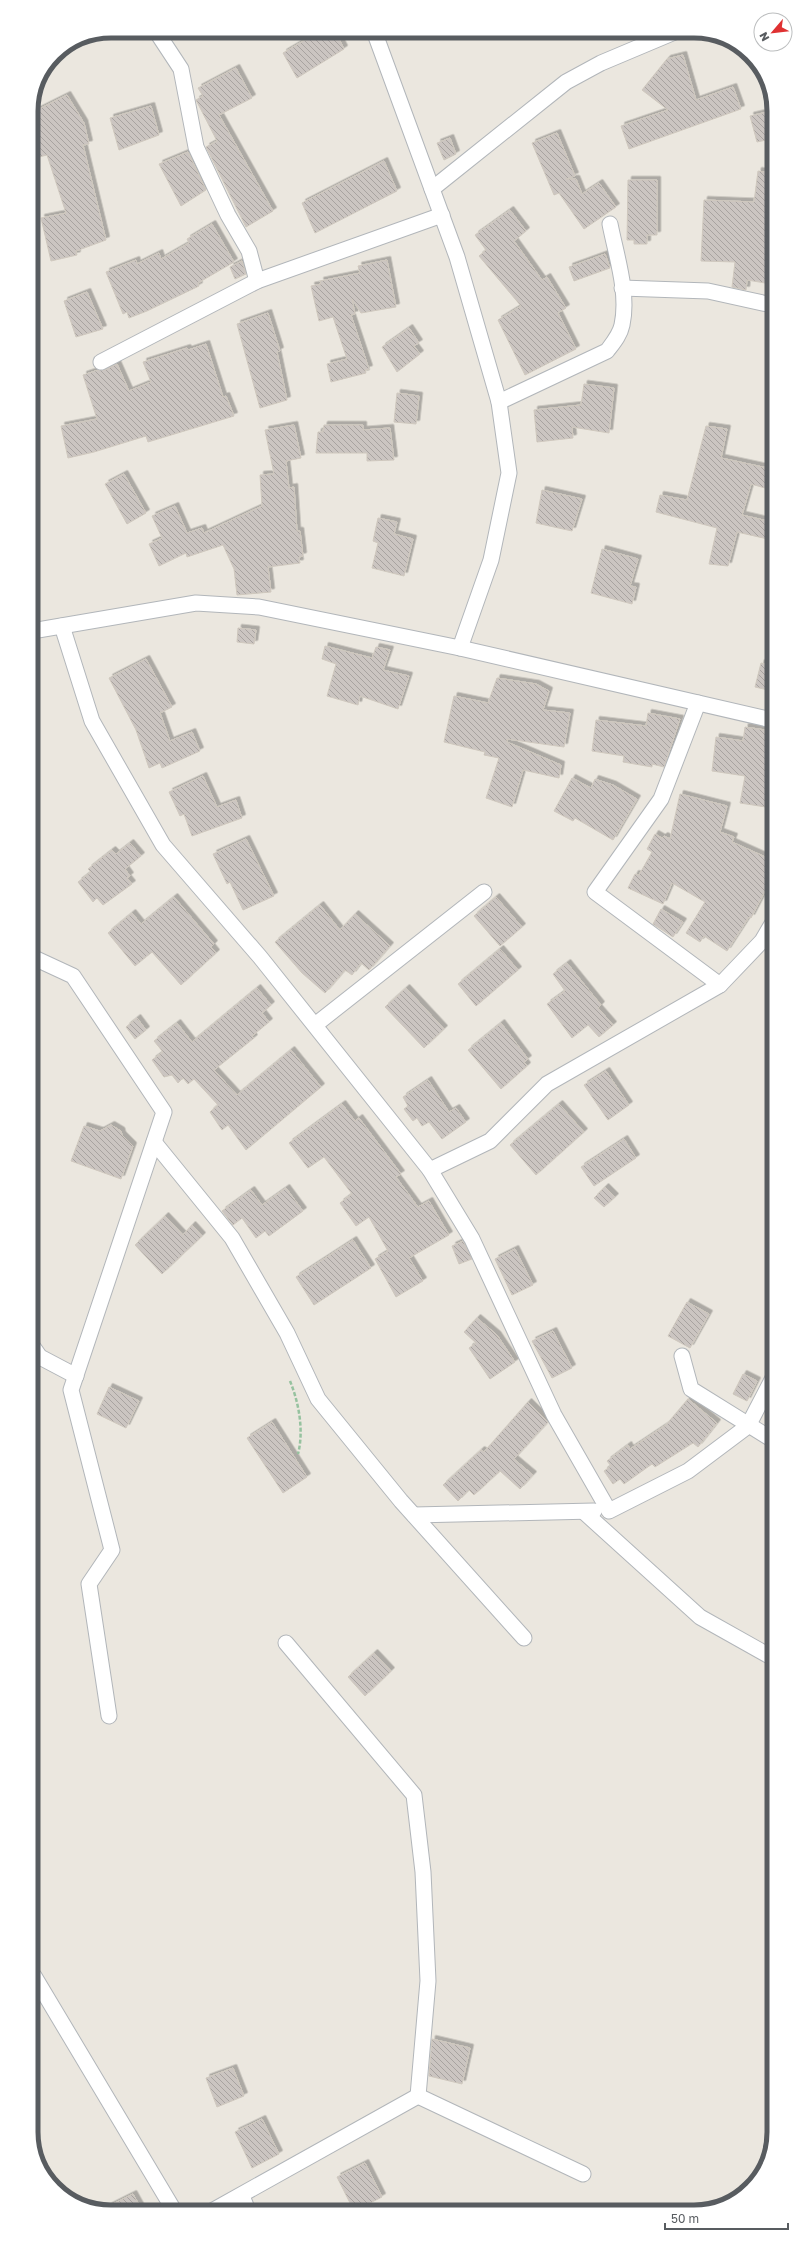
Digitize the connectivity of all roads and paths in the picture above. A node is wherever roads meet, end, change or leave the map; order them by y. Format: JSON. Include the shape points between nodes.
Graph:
{"nodes":[{"id":1,"x":161,"y":38,"type":"edge"},
{"id":2,"x":377,"y":38,"type":"edge"},
{"id":3,"x":660,"y":38,"type":"edge"},
{"id":4,"x":432,"y":189,"type":"junction"},
{"id":5,"x":442,"y":215,"type":"junction"},
{"id":6,"x":610,"y":224,"type":"dead end"},
{"id":7,"x":257,"y":281,"type":"junction"},
{"id":8,"x":622,"y":288,"type":"junction"},
{"id":9,"x":767,"y":303,"type":"edge"},
{"id":10,"x":101,"y":362,"type":"dead end"},
{"id":11,"x":499,"y":402,"type":"junction"},
{"id":12,"x":62,"y":626,"type":"junction"},
{"id":13,"x":38,"y":630,"type":"edge"},
{"id":14,"x":460,"y":648,"type":"junction"},
{"id":15,"x":698,"y":703,"type":"junction"},
{"id":16,"x":767,"y":719,"type":"edge"},
{"id":17,"x":484,"y":892,"type":"dead end"},
{"id":18,"x":767,"y":932,"type":"edge"},
{"id":19,"x":38,"y":960,"type":"edge"},
{"id":20,"x":720,"y":985,"type":"junction"},
{"id":21,"x":315,"y":1025,"type":"junction"},
{"id":22,"x":154,"y":1142,"type":"junction"},
{"id":23,"x":430,"y":1170,"type":"junction"},
{"id":24,"x":38,"y":1354,"type":"edge"},
{"id":25,"x":682,"y":1356,"type":"dead end"},
{"id":26,"x":290,"y":1373,"type":"dead end"},
{"id":27,"x":76,"y":1376,"type":"junction"},
{"id":28,"x":767,"y":1390,"type":"edge"},
{"id":29,"x":748,"y":1426,"type":"junction"},
{"id":30,"x":767,"y":1437,"type":"edge"},
{"id":31,"x":298,"y":1454,"type":"dead end"},
{"id":32,"x":609,"y":1511,"type":"junction"},
{"id":33,"x":584,"y":1512,"type":"junction"},
{"id":34,"x":414,"y":1515,"type":"junction"},
{"id":35,"x":524,"y":1638,"type":"dead end"},
{"id":36,"x":286,"y":1644,"type":"dead end"},
{"id":37,"x":767,"y":1655,"type":"edge"},
{"id":38,"x":109,"y":1716,"type":"dead end"},
{"id":39,"x":38,"y":1983,"type":"edge"},
{"id":40,"x":418,"y":2096,"type":"junction"},
{"id":41,"x":583,"y":2174,"type":"dead end"},
{"id":42,"x":242,"y":2196,"type":"junction"},
{"id":43,"x":171,"y":2205,"type":"edge"},
{"id":44,"x":224,"y":2205,"type":"edge"},
{"id":45,"x":246,"y":2205,"type":"edge"}],
"edges":[{"from":1,"to":7,"type":"street","via":[[181,69],[196,147],[228,215],[249,251]]},
{"from":2,"to":4,"type":"street"},
{"from":3,"to":4,"type":"street","via":[[601,63],[566,82]]},
{"from":4,"to":5,"type":"street"},
{"from":5,"to":7,"type":"street"},
{"from":5,"to":11,"type":"street","via":[[457,257]]},
{"from":6,"to":8,"type":"street"},
{"from":7,"to":10,"type":"street"},
{"from":8,"to":9,"type":"street","via":[[708,291]]},
{"from":8,"to":11,"type":"street","via":[[622,325],[616,340],[607,351]]},
{"from":11,"to":14,"type":"street","via":[[508,473],[491,560]]},
{"from":12,"to":13,"type":"street"},
{"from":12,"to":14,"type":"street","via":[[196,603],[259,606]]},
{"from":12,"to":21,"type":"street","via":[[92,721],[163,845]]},
{"from":14,"to":15,"type":"street"},
{"from":15,"to":16,"type":"street"},
{"from":15,"to":20,"type":"street","via":[[661,798],[595,892]]},
{"from":17,"to":21,"type":"street"},
{"from":18,"to":20,"type":"street"},
{"from":19,"to":22,"type":"street","via":[[74,976],[164,1112]]},
{"from":20,"to":23,"type":"street","via":[[547,1084],[490,1141]]},
{"from":21,"to":23,"type":"street"},
{"from":22,"to":27,"type":"street"},
{"from":22,"to":34,"type":"street","via":[[232,1238],[287,1333],[318,1399]]},
{"from":23,"to":32,"type":"street","via":[[472,1239],[554,1415]]},
{"from":24,"to":27,"type":"street"},
{"from":25,"to":29,"type":"street","via":[[691,1389]]},
{"from":26,"to":31,"type":"path","via":[[300,1413],[301,1443]]},
{"from":27,"to":38,"type":"street","via":[[71,1390],[112,1550],[89,1584]]},
{"from":28,"to":29,"type":"street"},
{"from":29,"to":30,"type":"street"},
{"from":29,"to":32,"type":"street","via":[[688,1471]]},
{"from":32,"to":33,"type":"street"},
{"from":33,"to":34,"type":"street"},
{"from":33,"to":37,"type":"street","via":[[700,1617]]},
{"from":34,"to":35,"type":"street"},
{"from":36,"to":40,"type":"street","via":[[414,1795],[423,1872],[428,1981]]},
{"from":39,"to":43,"type":"street"},
{"from":40,"to":41,"type":"street"},
{"from":40,"to":42,"type":"street"},
{"from":42,"to":44,"type":"street"},
{"from":42,"to":45,"type":"street"}]}
